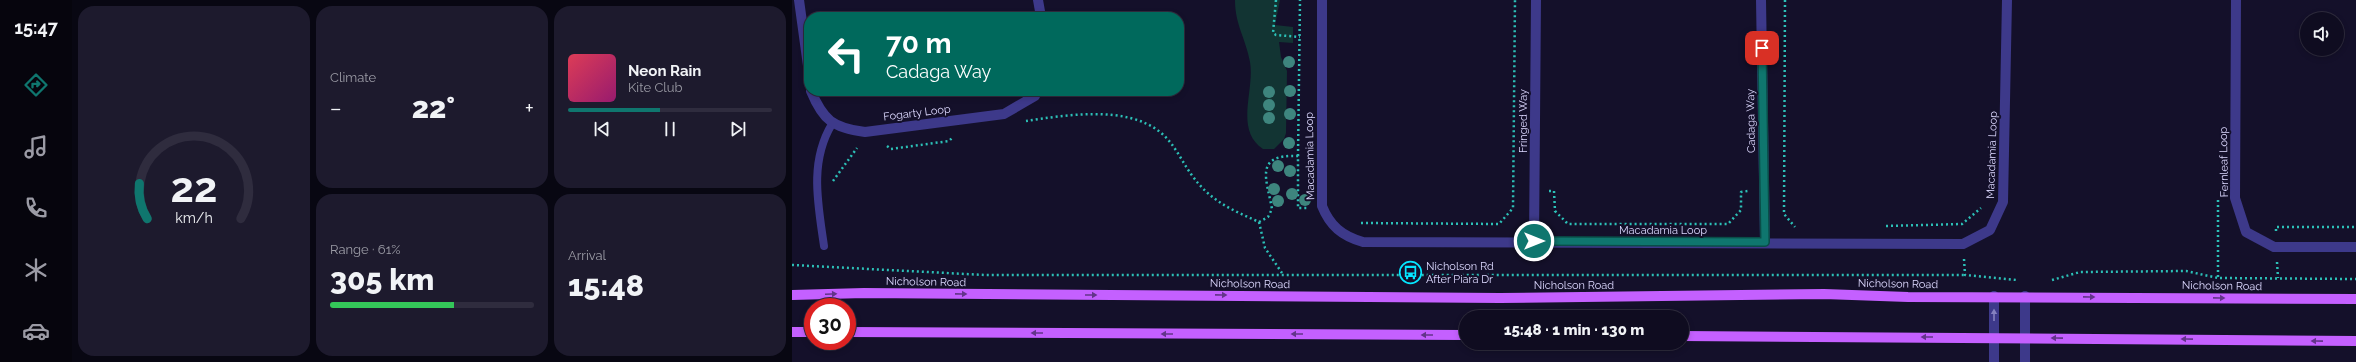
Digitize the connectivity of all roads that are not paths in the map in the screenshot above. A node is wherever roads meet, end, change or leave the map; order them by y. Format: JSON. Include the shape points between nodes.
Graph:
{"nodes":[{"id":1,"x":799,"y":0,"type":"edge"},
{"id":2,"x":1038,"y":0,"type":"edge"},
{"id":3,"x":1322,"y":0,"type":"edge"},
{"id":4,"x":1536,"y":0,"type":"edge"},
{"id":5,"x":1762,"y":0,"type":"edge"},
{"id":6,"x":2007,"y":0,"type":"edge"},
{"id":7,"x":2236,"y":0,"type":"edge"},
{"id":8,"x":1039,"y":12,"type":"edge"},
{"id":9,"x":804,"y":37,"type":"edge"},
{"id":10,"x":813,"y":96,"type":"edge"},
{"id":11,"x":1035,"y":96,"type":"edge"},
{"id":12,"x":832,"y":124,"type":"junction"},
{"id":13,"x":1534,"y":241,"type":"junction"},
{"id":14,"x":1765,"y":242,"type":"junction"},
{"id":15,"x":824,"y":246,"type":"dead end"},
{"id":16,"x":2356,"y":247,"type":"edge"},
{"id":17,"x":792,"y":295,"type":"edge"},
{"id":18,"x":1994,"y":296,"type":"junction"},
{"id":19,"x":2025,"y":296,"type":"junction"},
{"id":20,"x":2356,"y":299,"type":"edge"},
{"id":21,"x":792,"y":332,"type":"edge"},
{"id":22,"x":804,"y":332,"type":"edge"},
{"id":23,"x":856,"y":332,"type":"edge"},
{"id":24,"x":1459,"y":335,"type":"edge"},
{"id":25,"x":1689,"y":336,"type":"edge"},
{"id":26,"x":1994,"y":337,"type":"junction"},
{"id":27,"x":2025,"y":337,"type":"junction"},
{"id":28,"x":2356,"y":341,"type":"edge"},
{"id":29,"x":1994,"y":362,"type":"edge"},
{"id":30,"x":2025,"y":362,"type":"edge"}],
"edges":[{"from":1,"to":9,"type":"street"},
{"from":2,"to":8,"type":"street"},
{"from":3,"to":13,"type":"street","name":"Macadamia Loop","via":[[1322,206],[1327,219],[1339,232],[1350,239],[1363,242]]},
{"from":4,"to":13,"type":"street","name":"Fringed Way"},
{"from":5,"to":14,"type":"street","name":"Cadaga Way"},
{"from":6,"to":14,"type":"street","name":"Macadamia Loop","via":[[2004,202],[1990,230],[1963,244]]},
{"from":7,"to":16,"type":"street","name":"Fernleaf Loop","via":[[2235,198],[2246,232],[2274,246]]},
{"from":10,"to":12,"type":"street","name":"Fogarty Loop","via":[[818,108]]},
{"from":11,"to":12,"type":"street","name":"Fogarty Loop","via":[[1004,114],[865,132],[847,130]]},
{"from":12,"to":15,"type":"lane","via":[[818,160],[816,186]]},
{"from":13,"to":14,"type":"street","name":"Macadamia Loop"},
{"from":17,"to":18,"type":"main road","name":"Nicholson Road","one_way":true,"via":[[864,293],[1477,298],[1824,294],[1908,297]]},
{"from":18,"to":19,"type":"main road","name":"Nicholson Road"},
{"from":26,"to":18,"type":"street","one_way":true},
{"from":19,"to":20,"type":"main road","name":"Nicholson Road","one_way":true},
{"from":19,"to":27,"type":"street"},
{"from":21,"to":22,"type":"main road"},
{"from":24,"to":23,"type":"main road","one_way":true},
{"from":26,"to":25,"type":"main road","one_way":true},
{"from":26,"to":27,"type":"main road"},
{"from":26,"to":29,"type":"street"},
{"from":28,"to":27,"type":"main road","one_way":true},
{"from":27,"to":30,"type":"street"}]}
